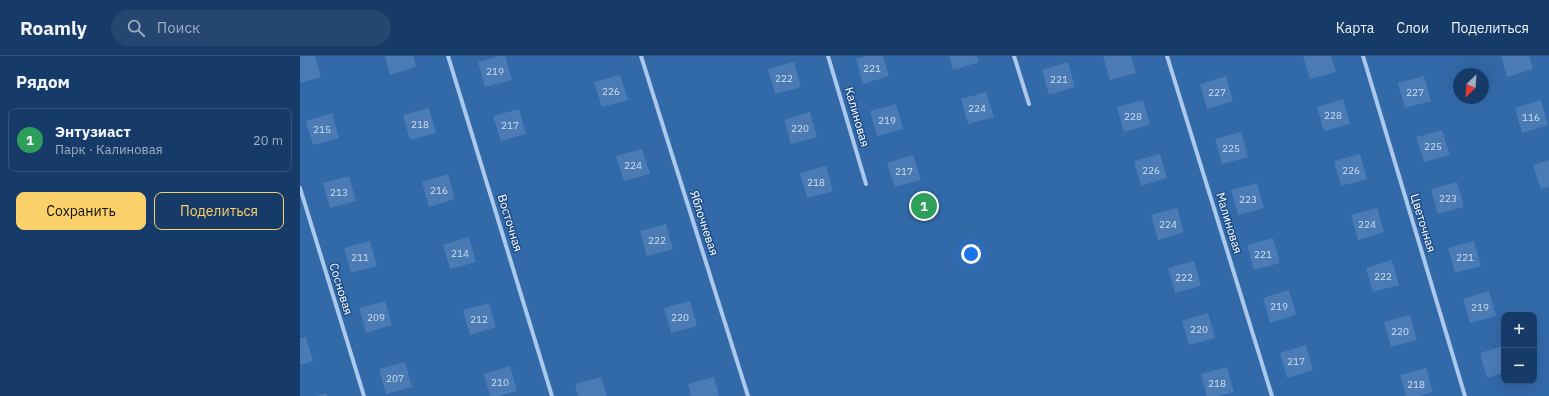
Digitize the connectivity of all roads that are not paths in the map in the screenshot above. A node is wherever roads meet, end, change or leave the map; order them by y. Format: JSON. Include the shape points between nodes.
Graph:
{"nodes":[{"id":1,"x":448,"y":56,"type":"edge"},
{"id":2,"x":641,"y":56,"type":"edge"},
{"id":3,"x":828,"y":56,"type":"edge"},
{"id":4,"x":1014,"y":56,"type":"edge"},
{"id":5,"x":1167,"y":56,"type":"edge"},
{"id":6,"x":1363,"y":56,"type":"edge"},
{"id":7,"x":1029,"y":104,"type":"dead end"},
{"id":8,"x":866,"y":184,"type":"dead end"},
{"id":9,"x":300,"y":188,"type":"edge"},
{"id":10,"x":364,"y":396,"type":"edge"},
{"id":11,"x":552,"y":396,"type":"edge"},
{"id":12,"x":748,"y":396,"type":"edge"},
{"id":13,"x":1272,"y":396,"type":"edge"},
{"id":14,"x":1465,"y":396,"type":"edge"}],
"edges":[{"from":1,"to":11,"type":"street","name":"Восточная"},
{"from":2,"to":12,"type":"street","name":"Яблочневая"},
{"from":3,"to":8,"type":"street","name":"Калиновая"},
{"from":4,"to":7,"type":"street"},
{"from":5,"to":13,"type":"street","name":"Малиновая"},
{"from":6,"to":14,"type":"street","name":"Цветочная"},
{"from":9,"to":10,"type":"street","name":"Сосновая"}]}
